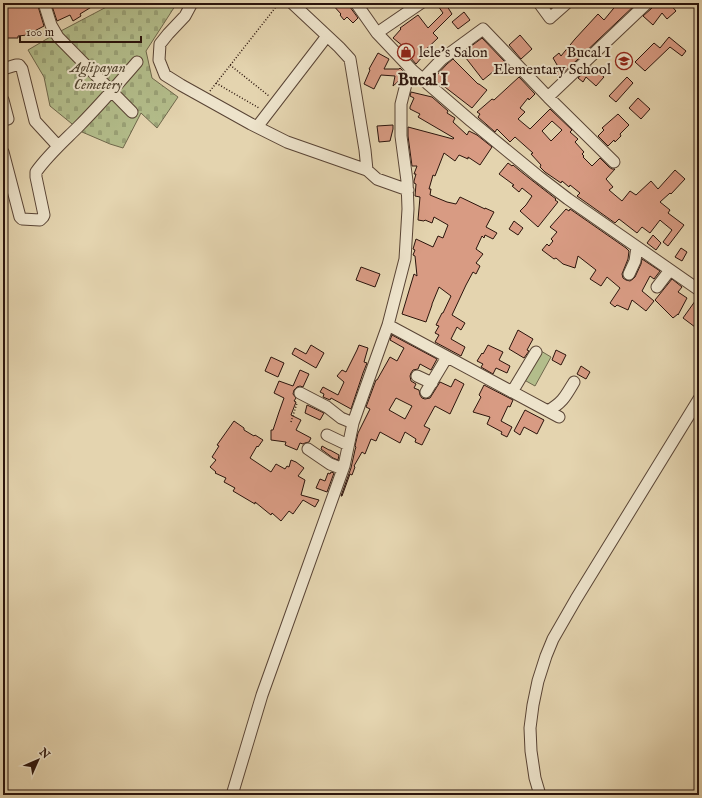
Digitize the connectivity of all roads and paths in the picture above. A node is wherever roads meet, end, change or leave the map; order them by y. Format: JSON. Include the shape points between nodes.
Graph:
{"nodes":[{"id":1,"x":44,"y":3,"type":"edge"},
{"id":2,"x":192,"y":3,"type":"edge"},
{"id":3,"x":279,"y":3,"type":"edge"},
{"id":4,"x":292,"y":3,"type":"edge"},
{"id":5,"x":356,"y":3,"type":"edge"},
{"id":6,"x":421,"y":3,"type":"edge"},
{"id":7,"x":538,"y":3,"type":"edge"},
{"id":8,"x":567,"y":3,"type":"edge"},
{"id":9,"x":647,"y":3,"type":"edge"},
{"id":10,"x":377,"y":33,"type":"junction"},
{"id":11,"x":327,"y":36,"type":"junction"},
{"id":12,"x":137,"y":62,"type":"dead end"},
{"id":13,"x":230,"y":65,"type":"junction"},
{"id":14,"x":3,"y":69,"type":"edge"},
{"id":15,"x":413,"y":71,"type":"junction"},
{"id":16,"x":422,"y":80,"type":"junction"},
{"id":17,"x":216,"y":83,"type":"junction"},
{"id":18,"x":112,"y":91,"type":"junction"},
{"id":19,"x":548,"y":97,"type":"junction"},
{"id":20,"x":204,"y":98,"type":"junction"},
{"id":21,"x":3,"y":100,"type":"edge"},
{"id":22,"x":277,"y":102,"type":"junction"},
{"id":23,"x":132,"y":112,"type":"dead end"},
{"id":24,"x":268,"y":113,"type":"junction"},
{"id":25,"x":8,"y":118,"type":"dead end"},
{"id":26,"x":258,"y":127,"type":"junction"},
{"id":27,"x":58,"y":146,"type":"junction"},
{"id":28,"x":3,"y":152,"type":"edge"},
{"id":29,"x":614,"y":162,"type":"dead end"},
{"id":30,"x":367,"y":170,"type":"junction"},
{"id":31,"x":408,"y":190,"type":"junction"},
{"id":32,"x":637,"y":247,"type":"junction"},
{"id":33,"x":670,"y":270,"type":"junction"},
{"id":34,"x":629,"y":274,"type":"dead end"},
{"id":35,"x":657,"y":287,"type":"dead end"},
{"id":36,"x":699,"y":290,"type":"edge"},
{"id":37,"x":388,"y":325,"type":"junction"},
{"id":38,"x":536,"y":352,"type":"dead end"},
{"id":39,"x":447,"y":357,"type":"junction"},
{"id":40,"x":417,"y":376,"type":"dead end"},
{"id":41,"x":574,"y":382,"type":"dead end"},
{"id":42,"x":512,"y":392,"type":"junction"},
{"id":43,"x":300,"y":393,"type":"joint"},
{"id":44,"x":699,"y":399,"type":"edge"},
{"id":45,"x":548,"y":411,"type":"junction"},
{"id":46,"x":559,"y":417,"type":"dead end"},
{"id":47,"x":290,"y":422,"type":"dead end"},
{"id":48,"x":353,"y":423,"type":"junction"},
{"id":49,"x":327,"y":435,"type":"dead end"},
{"id":50,"x":348,"y":444,"type":"junction"},
{"id":51,"x":308,"y":449,"type":"dead end"},
{"id":52,"x":342,"y":469,"type":"junction"},
{"id":53,"x":232,"y":795,"type":"edge"},
{"id":54,"x":540,"y":795,"type":"edge"}],
"edges":[{"from":1,"to":18,"type":"street","via":[[58,37]]},
{"from":2,"to":20,"type":"street","via":[[185,16],[160,44],[159,60],[165,75]]},
{"from":3,"to":13,"type":"path"},
{"from":4,"to":11,"type":"street"},
{"from":5,"to":10,"type":"street"},
{"from":6,"to":10,"type":"street"},
{"from":7,"to":8,"type":"street","via":[[550,18]]},
{"from":9,"to":19,"type":"street"},
{"from":10,"to":15,"type":"street"},
{"from":11,"to":22,"type":"street"},
{"from":11,"to":30,"type":"street","via":[[350,59]]},
{"from":12,"to":18,"type":"street"},
{"from":13,"to":17,"type":"path"},
{"from":13,"to":22,"type":"path"},
{"from":14,"to":27,"type":"street","via":[[16,65],[22,69],[35,122]]},
{"from":15,"to":16,"type":"street"},
{"from":15,"to":31,"type":"street","via":[[406,84],[401,104],[401,136]]},
{"from":16,"to":19,"type":"street","via":[[442,59],[483,29]]},
{"from":16,"to":32,"type":"street","via":[[538,176]]},
{"from":17,"to":20,"type":"path"},
{"from":17,"to":24,"type":"path"},
{"from":18,"to":23,"type":"street"},
{"from":18,"to":27,"type":"street"},
{"from":19,"to":29,"type":"street"},
{"from":20,"to":26,"type":"street"},
{"from":21,"to":25,"type":"street"},
{"from":22,"to":24,"type":"street"},
{"from":24,"to":26,"type":"street"},
{"from":26,"to":30,"type":"street","via":[[287,142]]},
{"from":27,"to":28,"type":"street","via":[[36,172],[44,215],[40,220],[20,218]]},
{"from":30,"to":31,"type":"street","via":[[377,178]]},
{"from":31,"to":37,"type":"street","via":[[405,259]]},
{"from":32,"to":33,"type":"street"},
{"from":32,"to":34,"type":"street","via":[[635,261]]},
{"from":33,"to":35,"type":"street"},
{"from":33,"to":36,"type":"street"},
{"from":37,"to":39,"type":"street"},
{"from":37,"to":48,"type":"street"},
{"from":38,"to":42,"type":"street"},
{"from":39,"to":40,"type":"street","via":[[429,388]]},
{"from":39,"to":42,"type":"street"},
{"from":41,"to":45,"type":"street","via":[[558,404]]},
{"from":42,"to":45,"type":"street"},
{"from":43,"to":47,"type":"path"},
{"from":43,"to":48,"type":"street"},
{"from":44,"to":54,"type":"street","via":[[576,599],[546,656],[536,687],[530,728],[535,778]]},
{"from":45,"to":46,"type":"street"},
{"from":48,"to":50,"type":"street"},
{"from":49,"to":50,"type":"street"},
{"from":50,"to":52,"type":"street"},
{"from":51,"to":52,"type":"street"},
{"from":52,"to":53,"type":"street","via":[[262,695]]}]}
